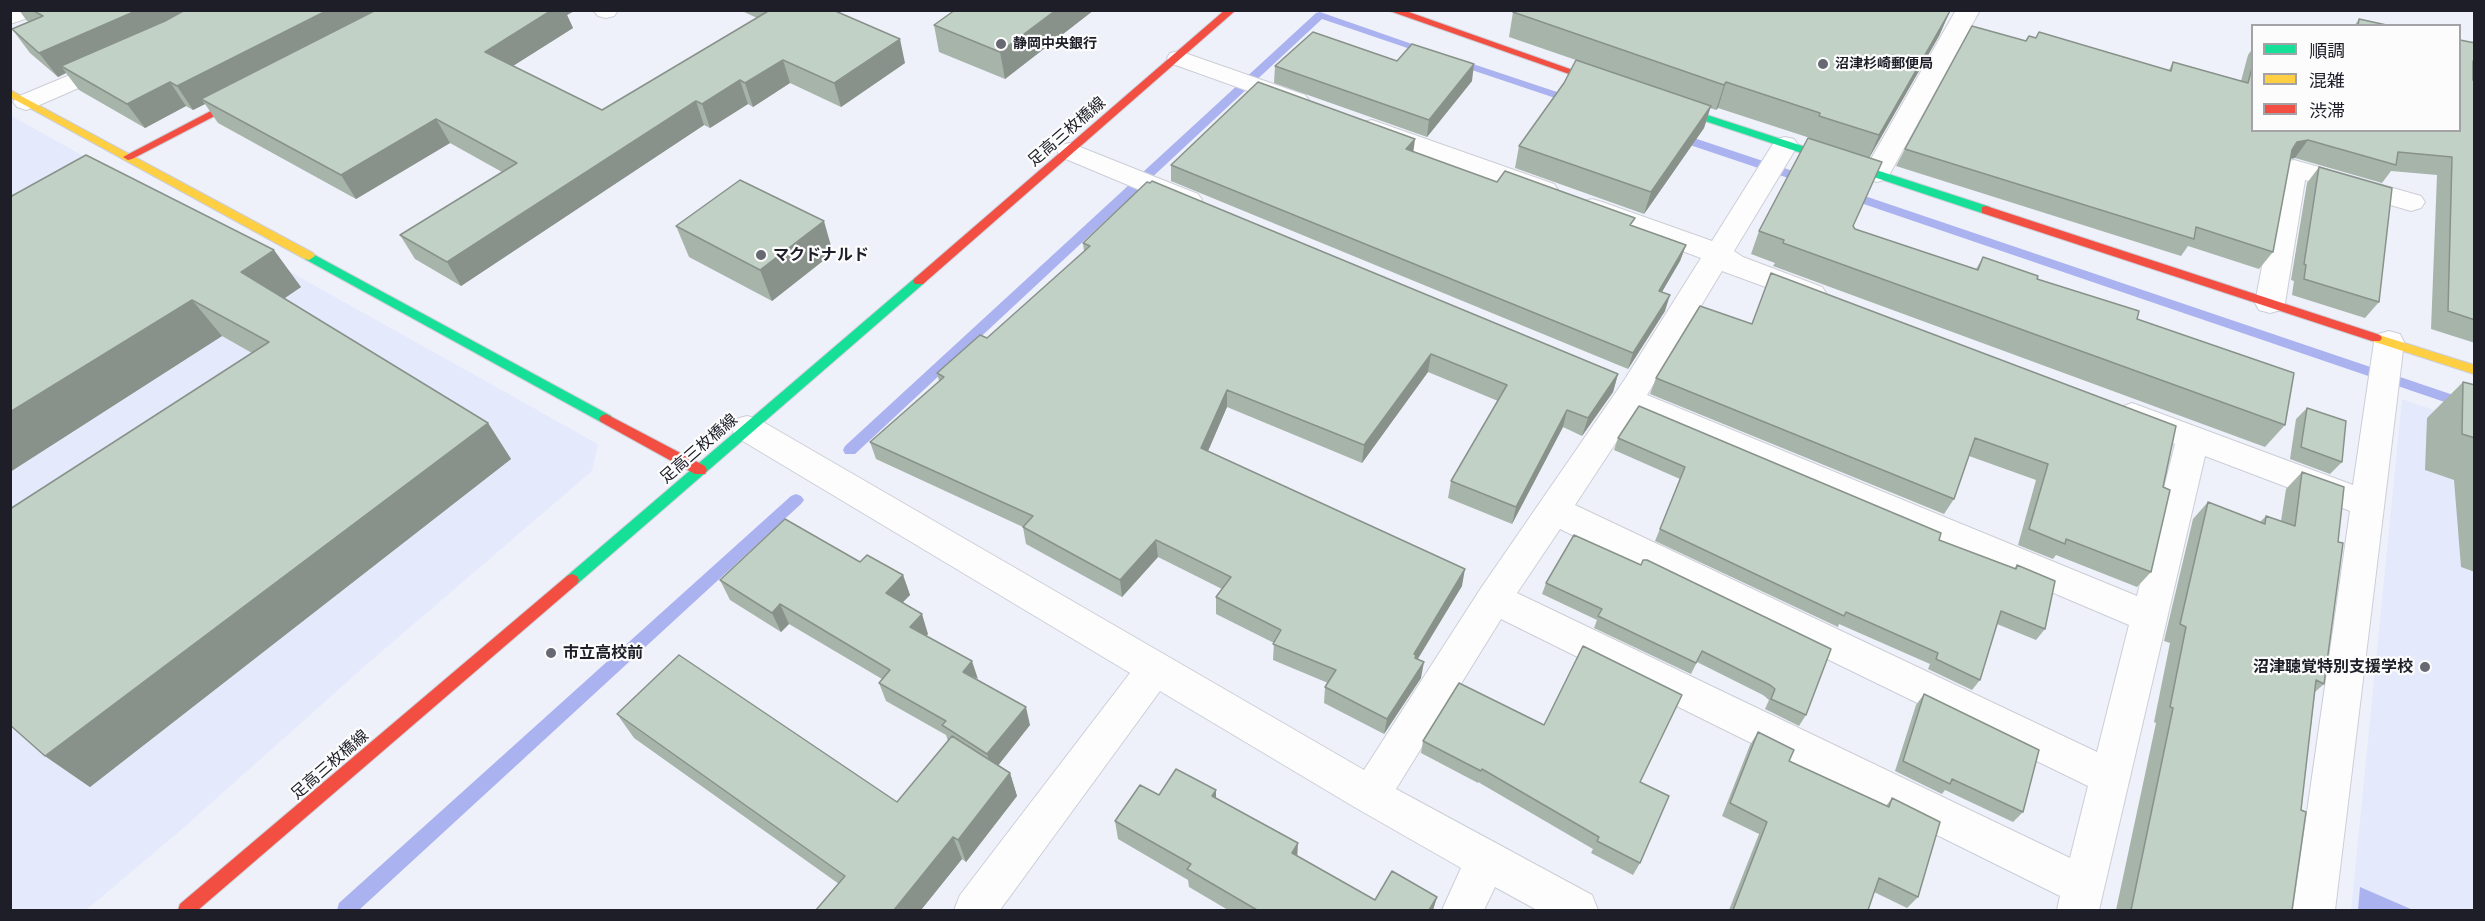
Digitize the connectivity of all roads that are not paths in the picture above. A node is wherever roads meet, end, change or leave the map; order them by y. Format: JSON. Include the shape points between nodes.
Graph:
{"nodes":[{"id":1,"x":29,"y":10,"type":"edge"},
{"id":2,"x":1231,"y":10,"type":"edge"},
{"id":3,"x":1392,"y":10,"type":"edge"},
{"id":4,"x":1968,"y":10,"type":"edge"},
{"id":5,"x":10,"y":17,"type":"edge"},
{"id":6,"x":130,"y":57,"type":"edge"},
{"id":7,"x":1179,"y":58,"type":"junction"},
{"id":8,"x":264,"y":87,"type":"edge"},
{"id":9,"x":1628,"y":91,"type":"edge"},
{"id":10,"x":18,"y":97,"type":"edge"},
{"id":11,"x":1650,"y":99,"type":"edge"},
{"id":12,"x":1785,"y":145,"type":"junction"},
{"id":13,"x":1070,"y":151,"type":"junction"},
{"id":14,"x":128,"y":157,"type":"junction"},
{"id":15,"x":1876,"y":173,"type":"junction"},
{"id":16,"x":2411,"y":202,"type":"dead end"},
{"id":17,"x":1212,"y":210,"type":"edge"},
{"id":18,"x":1716,"y":253,"type":"junction"},
{"id":19,"x":2270,"y":303,"type":"junction"},
{"id":20,"x":1842,"y":306,"type":"edge"},
{"id":21,"x":2389,"y":342,"type":"junction"},
{"id":22,"x":2475,"y":370,"type":"edge"},
{"id":23,"x":1626,"y":388,"type":"junction"},
{"id":24,"x":2105,"y":405,"type":"edge"},
{"id":25,"x":747,"y":428,"type":"junction"},
{"id":26,"x":2193,"y":438,"type":"junction"},
{"id":27,"x":700,"y":470,"type":"junction"},
{"id":28,"x":2367,"y":504,"type":"junction"},
{"id":29,"x":1553,"y":510,"type":"junction"},
{"id":30,"x":1494,"y":599,"type":"junction"},
{"id":31,"x":2149,"y":616,"type":"junction"},
{"id":32,"x":1155,"y":668,"type":"junction"},
{"id":33,"x":2110,"y":777,"type":"junction"},
{"id":34,"x":1370,"y":795,"type":"junction"},
{"id":35,"x":1486,"y":860,"type":"junction"},
{"id":36,"x":2081,"y":898,"type":"edge"},
{"id":37,"x":186,"y":910,"type":"edge"},
{"id":38,"x":975,"y":910,"type":"edge"},
{"id":39,"x":1463,"y":910,"type":"edge"},
{"id":40,"x":1577,"y":910,"type":"edge"},
{"id":41,"x":2314,"y":910,"type":"edge"}],
"edges":[{"from":1,"to":5,"type":"street"},
{"from":2,"to":7,"type":"street","name":"足高三枚橋線"},
{"from":3,"to":9,"type":"street"},
{"from":4,"to":15,"type":"street"},
{"from":6,"to":10,"type":"street"},
{"from":7,"to":13,"type":"street","name":"足高三枚橋線"},
{"from":7,"to":18,"type":"street"},
{"from":8,"to":14,"type":"street"},
{"from":10,"to":14,"type":"street"},
{"from":11,"to":12,"type":"street"},
{"from":12,"to":15,"type":"street"},
{"from":12,"to":18,"type":"street"},
{"from":13,"to":17,"type":"street"},
{"from":13,"to":25,"type":"street","name":"足高三枚橋線"},
{"from":14,"to":27,"type":"street"},
{"from":15,"to":19,"type":"street"},
{"from":16,"to":19,"type":"street","via":[[2294,168]]},
{"from":18,"to":20,"type":"street","via":[[1733,264]]},
{"from":18,"to":23,"type":"street"},
{"from":19,"to":21,"type":"street"},
{"from":21,"to":22,"type":"street"},
{"from":21,"to":28,"type":"street"},
{"from":23,"to":29,"type":"street"},
{"from":23,"to":31,"type":"street"},
{"from":24,"to":26,"type":"street"},
{"from":25,"to":27,"type":"street","name":"足高三枚橋線"},
{"from":25,"to":32,"type":"street"},
{"from":26,"to":28,"type":"street"},
{"from":26,"to":31,"type":"street"},
{"from":27,"to":37,"type":"street","name":"足高三枚橋線"},
{"from":28,"to":41,"type":"street"},
{"from":29,"to":30,"type":"street"},
{"from":29,"to":33,"type":"street"},
{"from":30,"to":34,"type":"street"},
{"from":30,"to":36,"type":"street"},
{"from":31,"to":33,"type":"street"},
{"from":32,"to":34,"type":"street"},
{"from":32,"to":38,"type":"street"},
{"from":33,"to":36,"type":"street"},
{"from":34,"to":35,"type":"street"},
{"from":35,"to":39,"type":"street"},
{"from":35,"to":40,"type":"street"}]}
